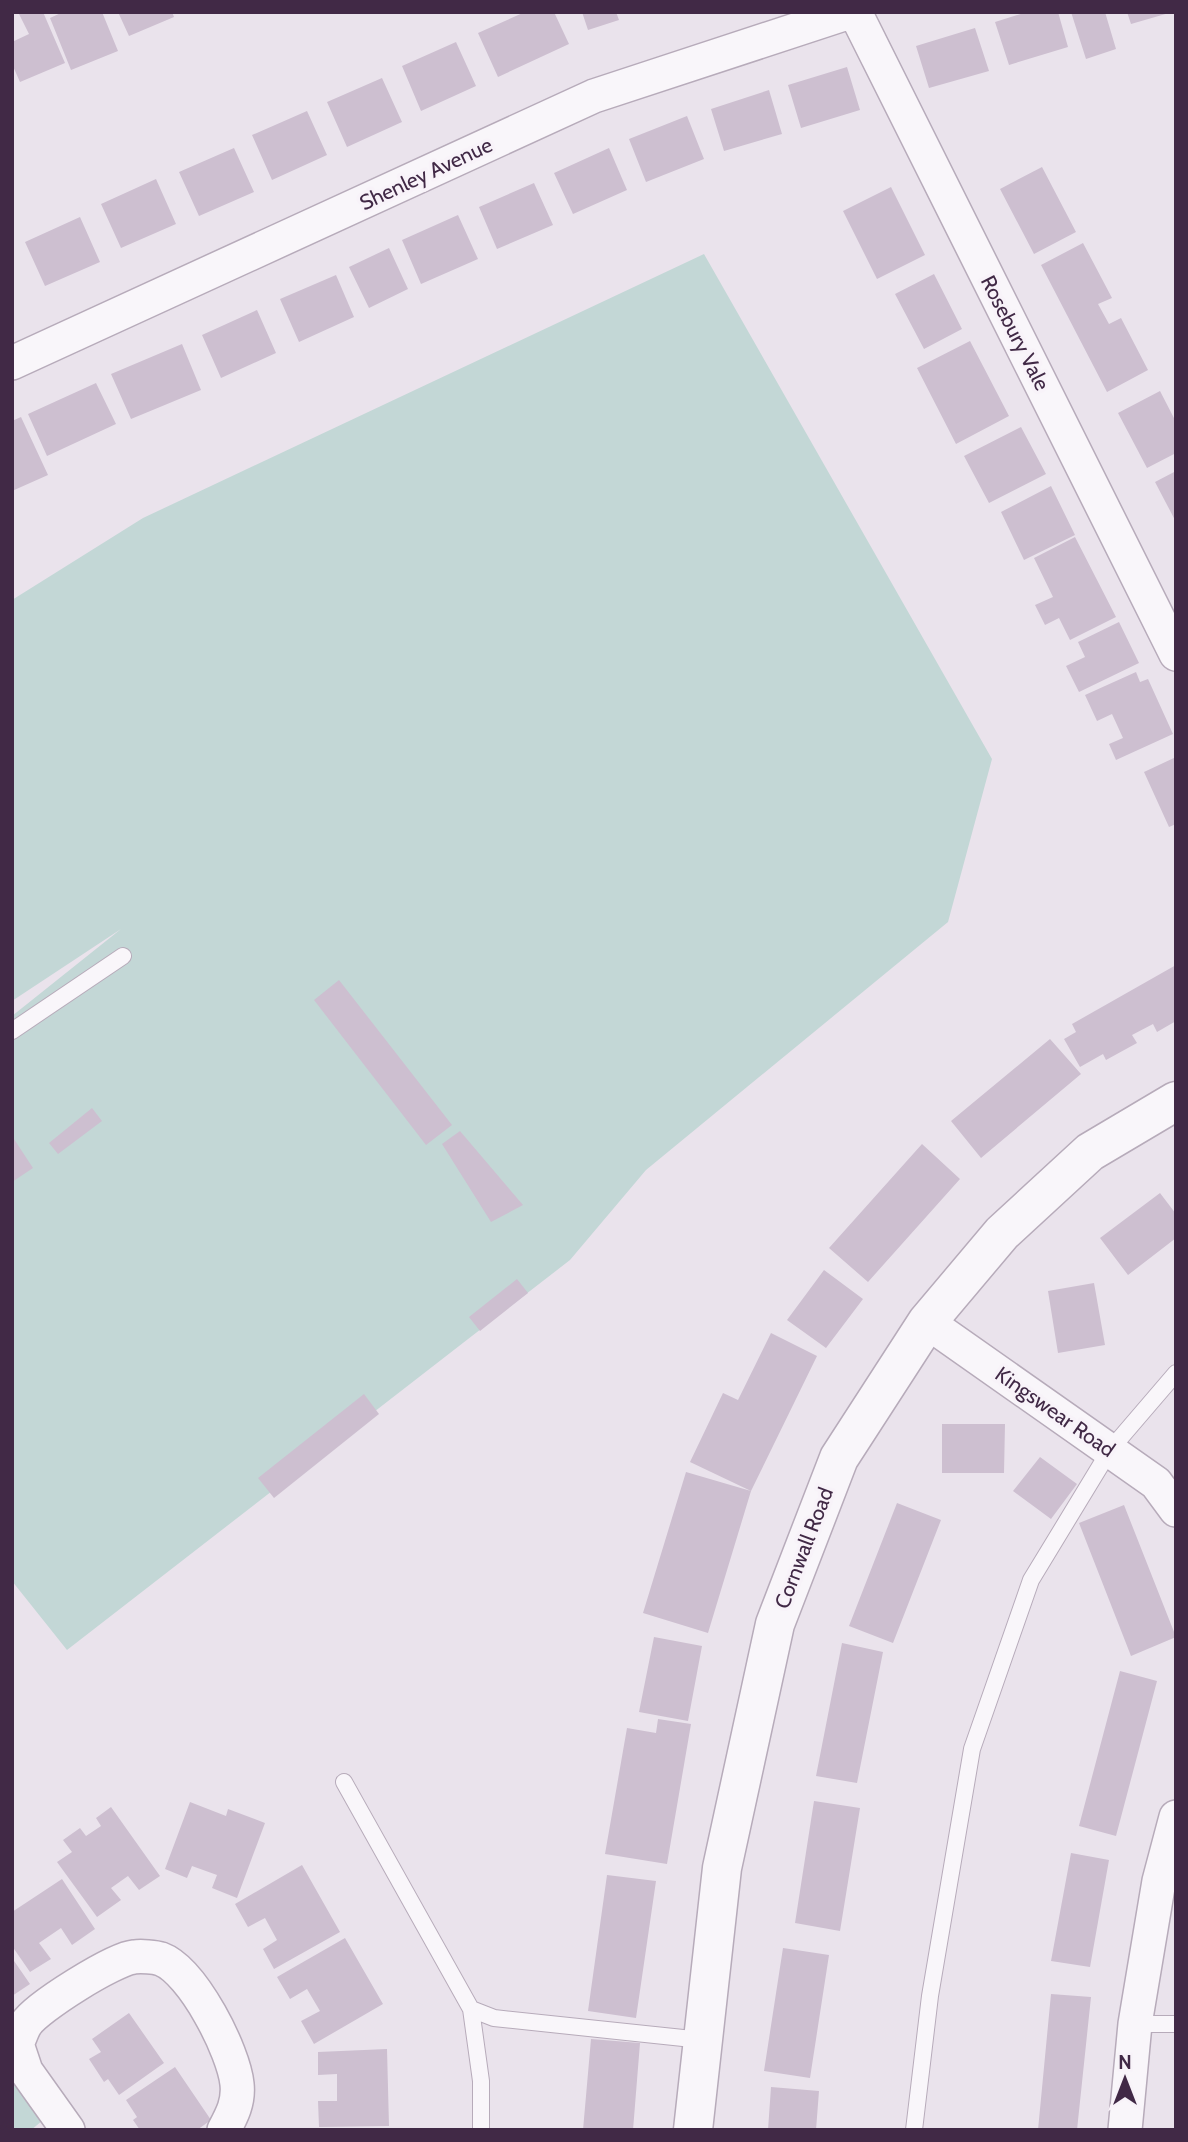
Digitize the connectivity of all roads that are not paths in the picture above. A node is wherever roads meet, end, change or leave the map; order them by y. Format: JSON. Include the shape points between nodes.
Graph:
{"nodes":[{"id":1,"x":852,"y":12,"type":"edge"},
{"id":2,"x":12,"y":363,"type":"edge"},
{"id":3,"x":1176,"y":654,"type":"edge"},
{"id":4,"x":124,"y":956,"type":"dead end"},
{"id":5,"x":12,"y":1031,"type":"edge"},
{"id":6,"x":1176,"y":1101,"type":"edge"},
{"id":7,"x":927,"y":1322,"type":"junction"},
{"id":8,"x":1176,"y":1373,"type":"edge"},
{"id":9,"x":1110,"y":1450,"type":"junction"},
{"id":10,"x":1176,"y":1510,"type":"edge"},
{"id":11,"x":344,"y":1782,"type":"dead end"},
{"id":12,"x":1176,"y":1817,"type":"edge"},
{"id":13,"x":471,"y":2009,"type":"junction"},
{"id":14,"x":1135,"y":2024,"type":"junction"},
{"id":15,"x":1176,"y":2024,"type":"edge"},
{"id":16,"x":702,"y":2040,"type":"junction"},
{"id":17,"x":62,"y":2128,"type":"edge"},
{"id":18,"x":223,"y":2130,"type":"edge"},
{"id":19,"x":481,"y":2130,"type":"edge"},
{"id":20,"x":693,"y":2130,"type":"edge"},
{"id":21,"x":914,"y":2130,"type":"edge"},
{"id":22,"x":1125,"y":2130,"type":"edge"}],
"edges":[{"from":1,"to":2,"type":"street","name":"Shenley Avenue","via":[[594,96]]},
{"from":1,"to":3,"type":"street","name":"Rosebury Vale"},
{"from":4,"to":5,"type":"lane"},
{"from":6,"to":7,"type":"street","name":"Cornwall Road","via":[[1090,1152],[1002,1233]]},
{"from":7,"to":9,"type":"street","name":"Kingswear Road"},
{"from":7,"to":16,"type":"street","name":"Cornwall Road","via":[[839,1458],[775,1624],[722,1868]]},
{"from":8,"to":9,"type":"lane"},
{"from":9,"to":10,"type":"street","name":"Kingswear Road","via":[[1156,1483]]},
{"from":9,"to":21,"type":"lane","via":[[1031,1580],[971,1749],[930,1996]]},
{"from":11,"to":13,"type":"lane"},
{"from":12,"to":14,"type":"street","via":[[1159,1881]]},
{"from":13,"to":16,"type":"lane","via":[[494,2018]]},
{"from":13,"to":19,"type":"lane","via":[[481,2081]]},
{"from":14,"to":15,"type":"lane"},
{"from":14,"to":22,"type":"street"},
{"from":16,"to":20,"type":"street","name":"Cornwall Road"},
{"from":17,"to":18,"type":"street","via":[[26,2071],[17,2044],[26,2023],[53,2001],[134,1957],[161,1959],[185,1976],[220,2032],[237,2085],[235,2109]]}]}
